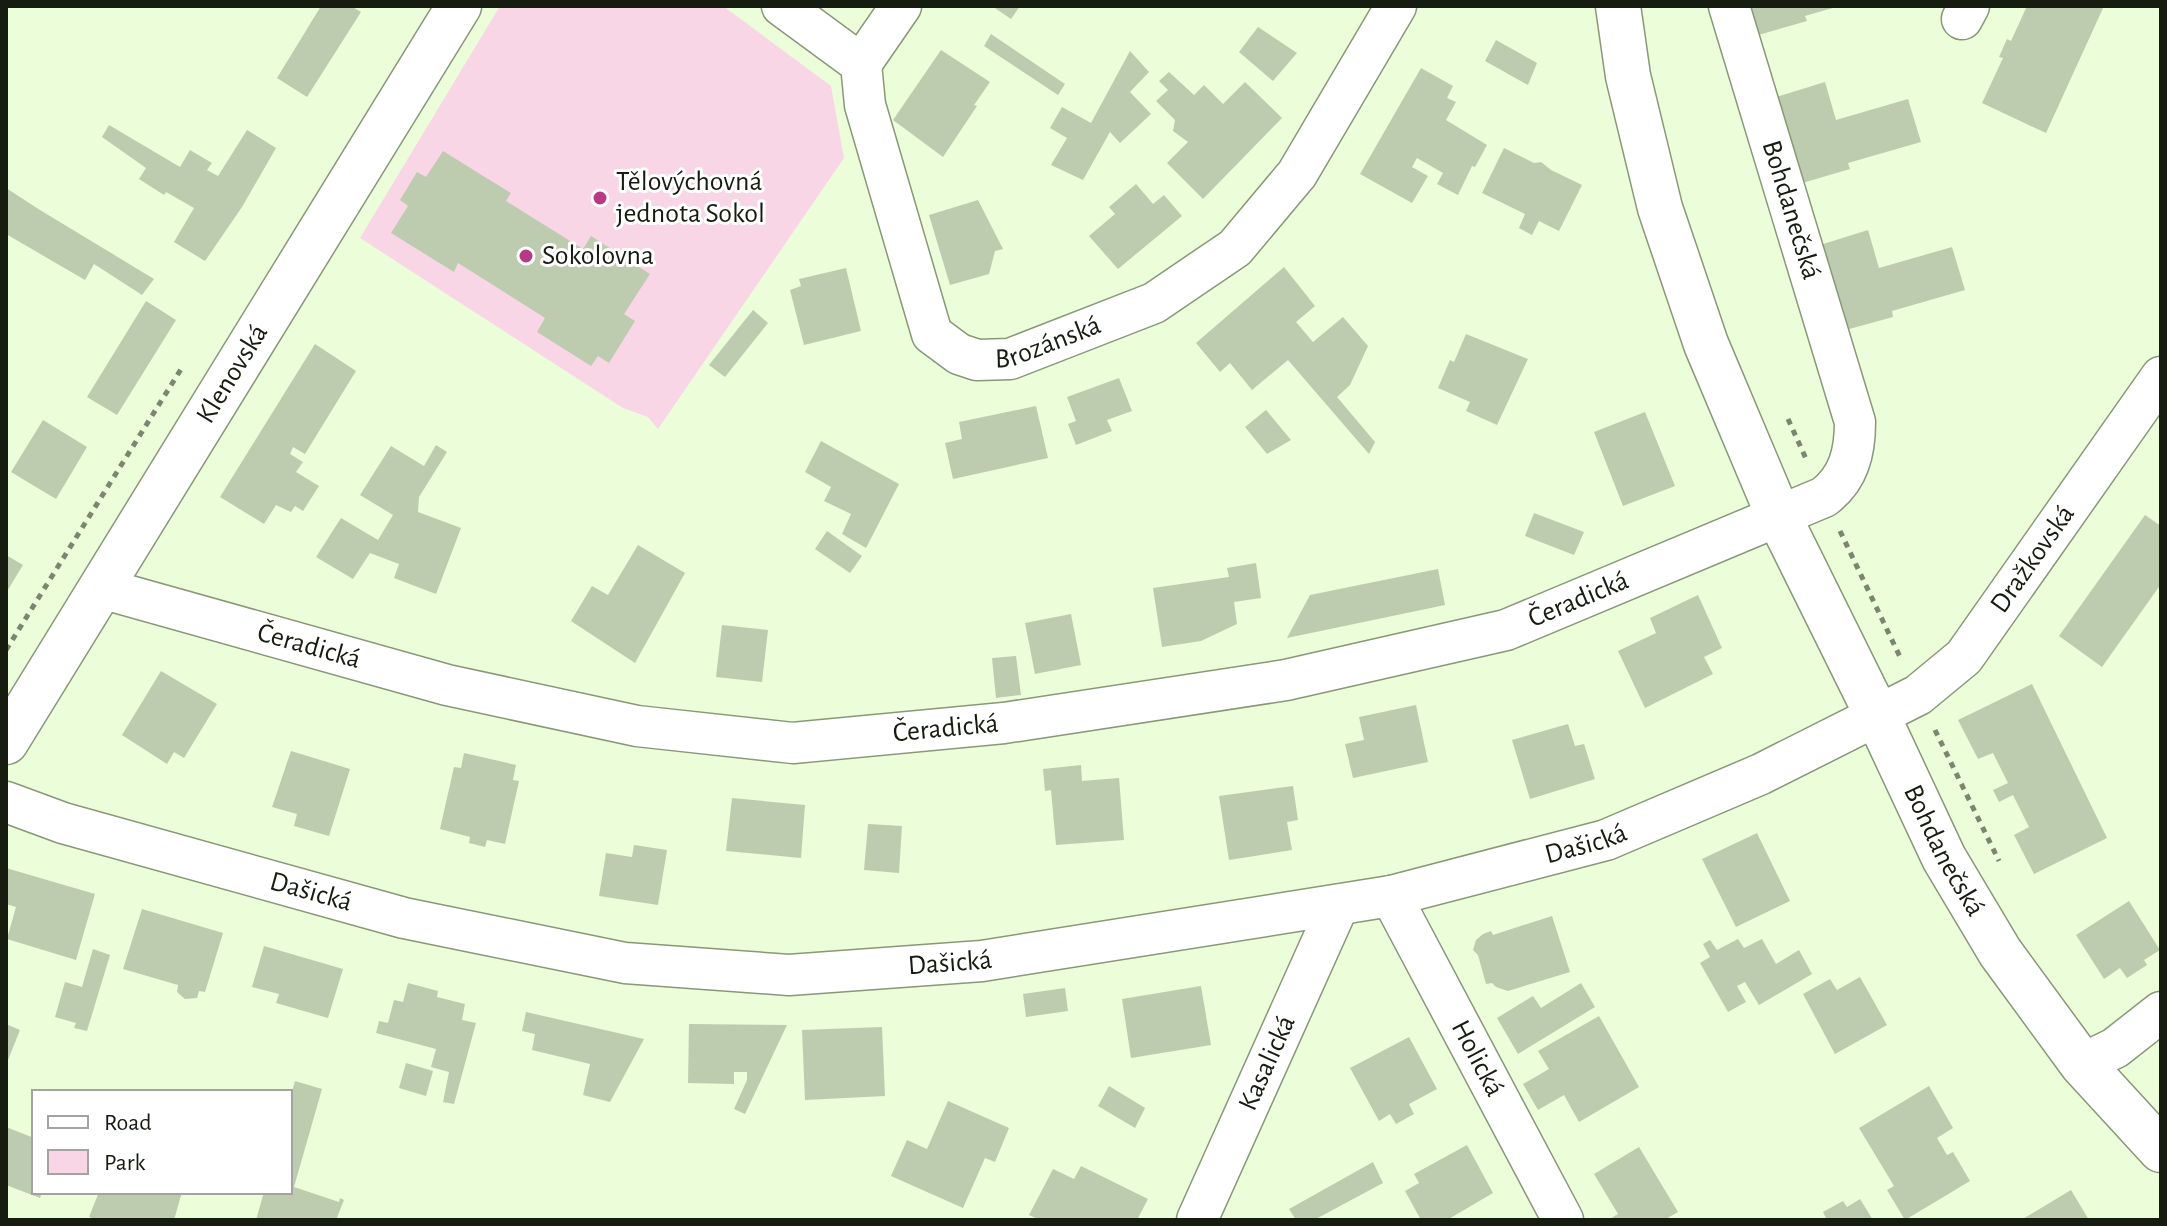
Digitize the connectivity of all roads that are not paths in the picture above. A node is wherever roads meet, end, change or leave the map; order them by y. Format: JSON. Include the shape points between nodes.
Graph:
{"nodes":[{"id":1,"x":459,"y":6,"type":"edge"},
{"id":2,"x":782,"y":6,"type":"edge"},
{"id":3,"x":901,"y":6,"type":"edge"},
{"id":4,"x":1396,"y":6,"type":"edge"},
{"id":5,"x":1618,"y":6,"type":"edge"},
{"id":6,"x":1729,"y":6,"type":"edge"},
{"id":7,"x":861,"y":64,"type":"junction"},
{"id":8,"x":2161,"y":377,"type":"edge"},
{"id":9,"x":1779,"y":517,"type":"junction"},
{"id":10,"x":101,"y":588,"type":"junction"},
{"id":11,"x":1878,"y":717,"type":"junction"},
{"id":12,"x":6,"y":742,"type":"edge"},
{"id":13,"x":6,"y":802,"type":"edge"},
{"id":14,"x":1391,"y":896,"type":"junction"},
{"id":15,"x":1338,"y":906,"type":"junction"},
{"id":16,"x":2161,"y":1012,"type":"edge"},
{"id":17,"x":2082,"y":1064,"type":"junction"},
{"id":18,"x":2161,"y":1150,"type":"edge"},
{"id":19,"x":1197,"y":1220,"type":"edge"},
{"id":20,"x":1563,"y":1220,"type":"edge"}],
"edges":[{"from":1,"to":10,"type":"street","name":"Klenovská"},
{"from":2,"to":7,"type":"street"},
{"from":3,"to":7,"type":"street"},
{"from":4,"to":7,"type":"street","name":"Brozánská","via":[[1297,174],[1235,248],[1154,303],[1010,359],[977,360],[932,334],[865,105]]},
{"from":5,"to":9,"type":"street","name":"Bohdanečská","via":[[1628,76],[1660,208],[1706,344]]},
{"from":6,"to":9,"type":"street","name":"Bohdanečská","via":[[1855,422],[1855,451],[1834,489]]},
{"from":8,"to":11,"type":"street","name":"Dražkovská","via":[[1964,657],[1918,695]]},
{"from":9,"to":10,"type":"street","name":"Čeradická","via":[[1506,630],[1477,637],[1286,680],[1004,723],[793,743],[637,726],[447,685]]},
{"from":9,"to":11,"type":"street","name":"Bohdanečská"},
{"from":10,"to":12,"type":"street","name":"Klenovská"},
{"from":11,"to":14,"type":"street","name":"Dašická","via":[[1606,840]]},
{"from":11,"to":17,"type":"street","name":"Bohdanečská","via":[[1944,858],[2000,952]]},
{"from":13,"to":15,"type":"street","name":"Dašická","via":[[63,823],[404,918],[625,963],[789,975],[968,962]]},
{"from":14,"to":15,"type":"street","name":"Dašická"},
{"from":14,"to":20,"type":"street","name":"Holická"},
{"from":15,"to":19,"type":"street","name":"Kasalická"},
{"from":16,"to":17,"type":"street","via":[[2115,1048]]},
{"from":17,"to":18,"type":"street","name":"Bohdanečská"}]}
